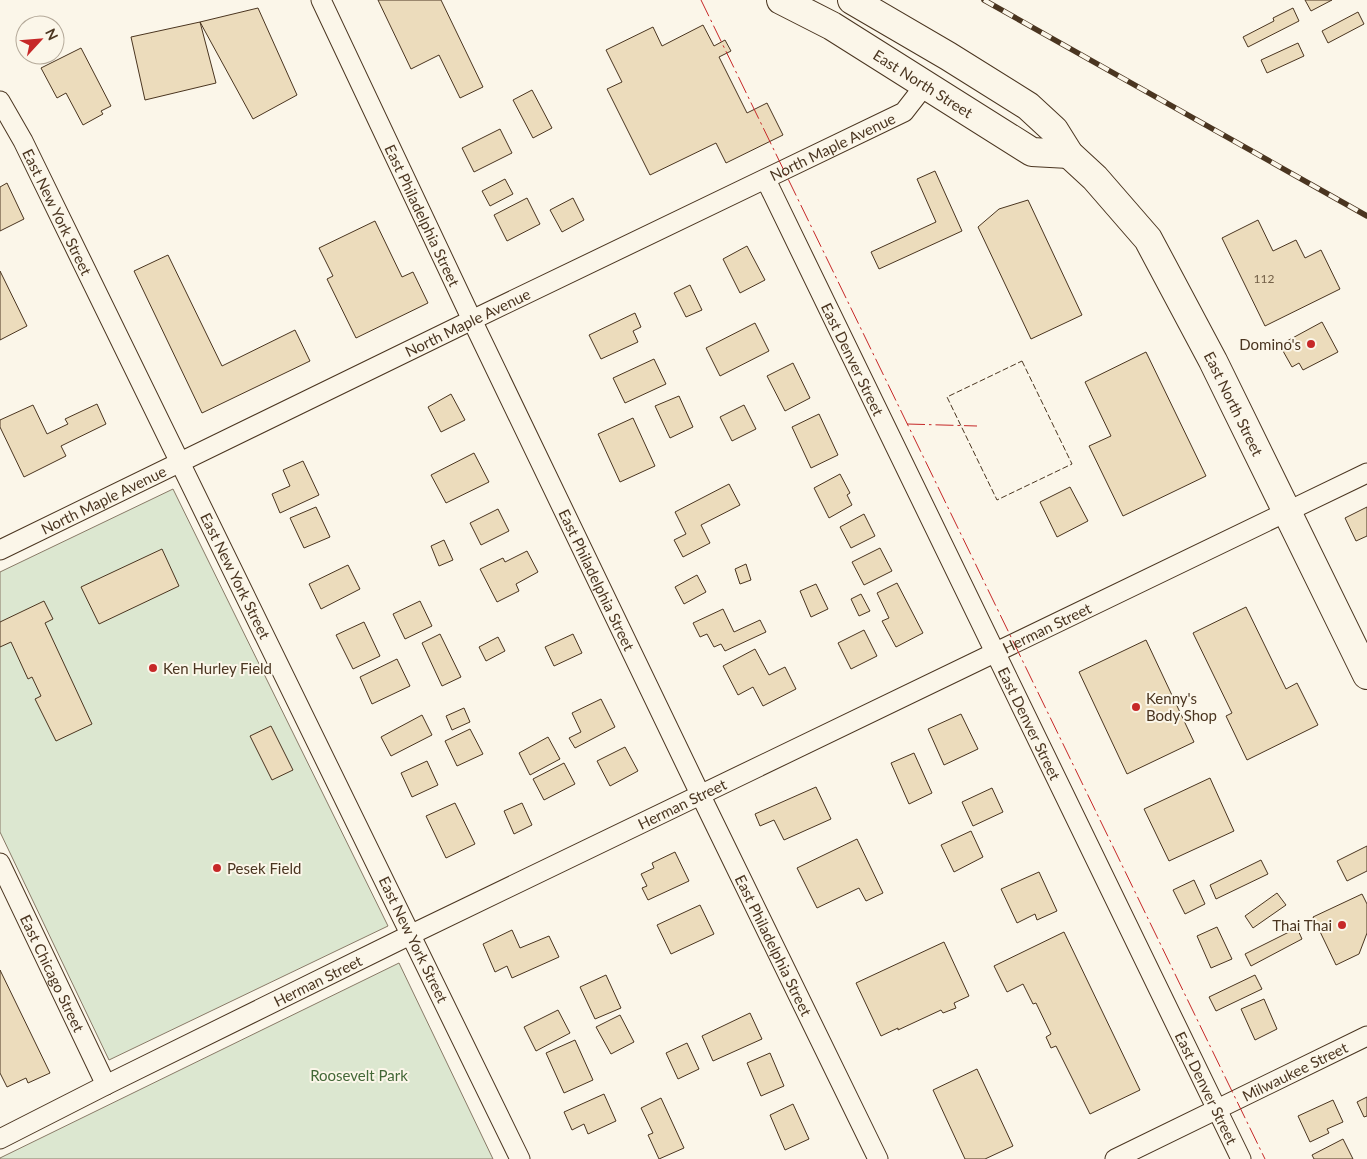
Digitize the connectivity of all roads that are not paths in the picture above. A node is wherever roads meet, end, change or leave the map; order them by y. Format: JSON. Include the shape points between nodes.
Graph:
{"nodes":[{"id":1,"x":321,"y":0,"type":"edge"},
{"id":2,"x":781,"y":0,"type":"edge"},
{"id":3,"x":852,"y":0,"type":"edge"},
{"id":4,"x":925,"y":85,"type":"junction"},
{"id":5,"x":0,"y":101,"type":"edge"},
{"id":6,"x":1054,"y":130,"type":"junction"},
{"id":7,"x":1070,"y":154,"type":"junction"},
{"id":8,"x":766,"y":180,"type":"junction"},
{"id":9,"x":472,"y":320,"type":"junction"},
{"id":10,"x":181,"y":462,"type":"junction"},
{"id":11,"x":1367,"y":473,"type":"edge"},
{"id":12,"x":1288,"y":511,"type":"junction"},
{"id":13,"x":0,"y":550,"type":"edge"},
{"id":14,"x":995,"y":652,"type":"junction"},
{"id":15,"x":1367,"y":675,"type":"edge"},
{"id":16,"x":700,"y":794,"type":"junction"},
{"id":17,"x":0,"y":863,"type":"edge"},
{"id":18,"x":412,"y":934,"type":"junction"},
{"id":19,"x":1367,"y":1036,"type":"edge"},
{"id":20,"x":106,"y":1085,"type":"junction"},
{"id":21,"x":1217,"y":1110,"type":"junction"},
{"id":22,"x":0,"y":1139,"type":"edge"},
{"id":23,"x":520,"y":1159,"type":"edge"},
{"id":24,"x":878,"y":1159,"type":"edge"},
{"id":25,"x":1115,"y":1159,"type":"edge"},
{"id":26,"x":1241,"y":1159,"type":"edge"}],
"edges":[{"from":1,"to":9,"type":"street","name":"East Philadelphia Street"},
{"from":2,"to":4,"type":"main road","name":"East North Street","via":[[832,26]]},
{"from":3,"to":6,"type":"main road","name":"East North Street","via":[[1020,101]]},
{"from":4,"to":6,"type":"main road","via":[[936,72],[954,75]]},
{"from":4,"to":7,"type":"main road","name":"East North Street","via":[[1032,152]]},
{"from":4,"to":8,"type":"street","name":"North Maple Avenue","via":[[904,112]]},
{"from":5,"to":10,"type":"street","name":"East New York Street"},
{"from":6,"to":7,"type":"main road","name":"East North Street"},
{"from":7,"to":12,"type":"main road","name":"East North Street","via":[[1148,238]]},
{"from":8,"to":9,"type":"street","name":"North Maple Avenue"},
{"from":8,"to":14,"type":"street","name":"East Denver Street"},
{"from":9,"to":10,"type":"street","name":"North Maple Avenue"},
{"from":9,"to":16,"type":"street","name":"East Philadelphia Street"},
{"from":10,"to":13,"type":"street","name":"North Maple Avenue"},
{"from":10,"to":18,"type":"street","name":"East New York Street"},
{"from":11,"to":12,"type":"street","name":"Herman Street"},
{"from":12,"to":14,"type":"street","name":"Herman Street"},
{"from":12,"to":15,"type":"main road","name":"East North Street"},
{"from":14,"to":16,"type":"street","name":"Herman Street"},
{"from":14,"to":21,"type":"street","name":"East Denver Street"},
{"from":16,"to":18,"type":"street","name":"Herman Street"},
{"from":16,"to":24,"type":"street","name":"East Philadelphia Street"},
{"from":17,"to":20,"type":"street","name":"East Chicago Street"},
{"from":18,"to":20,"type":"street","name":"Herman Street"},
{"from":18,"to":23,"type":"street","name":"East New York Street"},
{"from":19,"to":21,"type":"street","name":"Milwaukee Street"},
{"from":20,"to":22,"type":"street","name":"Herman Street"},
{"from":21,"to":25,"type":"street","name":"Milwaukee Street"},
{"from":21,"to":26,"type":"street","name":"East Denver Street"}]}
